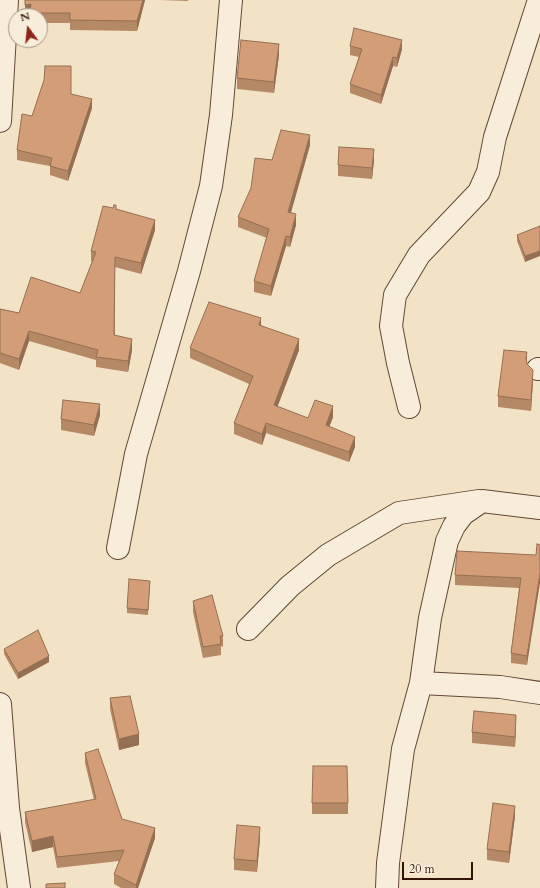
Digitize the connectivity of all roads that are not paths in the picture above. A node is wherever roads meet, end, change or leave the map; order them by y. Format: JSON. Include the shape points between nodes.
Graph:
{"nodes":[{"id":1,"x":7,"y":0,"type":"edge"},
{"id":2,"x":231,"y":0,"type":"edge"},
{"id":3,"x":539,"y":0,"type":"edge"},
{"id":4,"x":0,"y":121,"type":"edge"},
{"id":5,"x":409,"y":407,"type":"dead end"},
{"id":6,"x":482,"y":501,"type":"junction"},
{"id":7,"x":540,"y":508,"type":"edge"},
{"id":8,"x":118,"y":548,"type":"dead end"},
{"id":9,"x":248,"y":629,"type":"dead end"},
{"id":10,"x":421,"y":683,"type":"junction"},
{"id":11,"x":540,"y":693,"type":"edge"},
{"id":12,"x":0,"y":704,"type":"edge"},
{"id":13,"x":19,"y":888,"type":"edge"},
{"id":14,"x":387,"y":888,"type":"edge"}],
"edges":[{"from":1,"to":4,"type":"street"},
{"from":2,"to":8,"type":"street","via":[[221,116],[211,186],[136,454]]},
{"from":3,"to":5,"type":"street","via":[[495,137],[488,172],[479,192],[419,255],[395,295],[391,326]]},
{"from":6,"to":7,"type":"street"},
{"from":6,"to":9,"type":"street","via":[[399,513],[328,555],[290,586]]},
{"from":6,"to":10,"type":"street","via":[[463,514],[447,541],[430,618]]},
{"from":10,"to":11,"type":"street","via":[[500,687]]},
{"from":10,"to":14,"type":"street","via":[[403,749]]},
{"from":12,"to":13,"type":"street","via":[[8,808]]}]}
